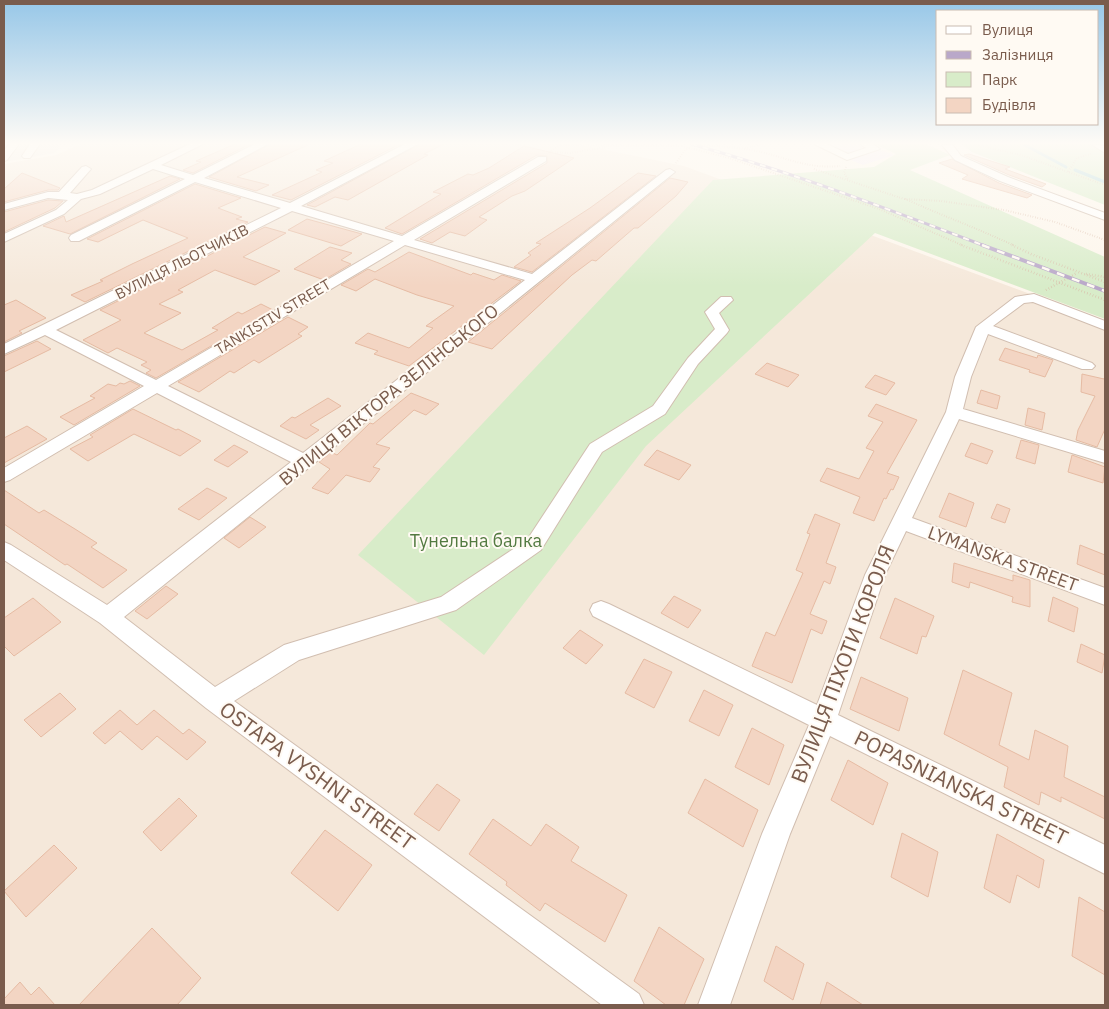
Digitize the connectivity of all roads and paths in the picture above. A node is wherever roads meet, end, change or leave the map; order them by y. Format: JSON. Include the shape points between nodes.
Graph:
{"nodes":[{"id":1,"x":66,"y":191,"type":"edge"},
{"id":2,"x":98,"y":191,"type":"edge"},
{"id":3,"x":169,"y":191,"type":"edge"},
{"id":4,"x":238,"y":191,"type":"edge"},
{"id":5,"x":322,"y":191,"type":"edge"},
{"id":6,"x":482,"y":191,"type":"edge"},
{"id":7,"x":646,"y":191,"type":"edge"},
{"id":8,"x":825,"y":191,"type":"edge"},
{"id":9,"x":881,"y":191,"type":"edge"},
{"id":10,"x":1036,"y":191,"type":"edge"},
{"id":11,"x":63,"y":194,"type":"junction"},
{"id":12,"x":77,"y":197,"type":"junction"},
{"id":13,"x":904,"y":199,"type":"junction"},
{"id":14,"x":4,"y":207,"type":"edge"},
{"id":15,"x":291,"y":207,"type":"junction"},
{"id":16,"x":1105,"y":217,"type":"edge"},
{"id":17,"x":4,"y":238,"type":"edge"},
{"id":18,"x":75,"y":238,"type":"dead end"},
{"id":19,"x":402,"y":240,"type":"junction"},
{"id":20,"x":1105,"y":240,"type":"edge"},
{"id":21,"x":1076,"y":273,"type":"junction"},
{"id":22,"x":1105,"y":277,"type":"edge"},
{"id":23,"x":534,"y":280,"type":"junction"},
{"id":24,"x":1062,"y":282,"type":"junction"},
{"id":25,"x":1105,"y":282,"type":"edge"},
{"id":26,"x":1034,"y":298,"type":"junction"},
{"id":27,"x":726,"y":300,"type":"dead end"},
{"id":28,"x":1105,"y":300,"type":"edge"},
{"id":29,"x":1105,"y":326,"type":"edge"},
{"id":30,"x":983,"y":327,"type":"junction"},
{"id":31,"x":46,"y":330,"type":"junction"},
{"id":32,"x":4,"y":350,"type":"edge"},
{"id":33,"x":1087,"y":366,"type":"dead end"},
{"id":34,"x":157,"y":386,"type":"junction"},
{"id":35,"x":954,"y":412,"type":"junction"},
{"id":36,"x":1105,"y":457,"type":"edge"},
{"id":37,"x":306,"y":462,"type":"junction"},
{"id":38,"x":4,"y":476,"type":"edge"},
{"id":39,"x":900,"y":521,"type":"junction"},
{"id":40,"x":4,"y":550,"type":"edge"},
{"id":41,"x":1105,"y":597,"type":"edge"},
{"id":42,"x":601,"y":610,"type":"dead end"},
{"id":43,"x":108,"y":617,"type":"junction"},
{"id":44,"x":214,"y":700,"type":"junction"},
{"id":45,"x":824,"y":720,"type":"junction"},
{"id":46,"x":1105,"y":860,"type":"edge"},
{"id":47,"x":628,"y":1005,"type":"edge"},
{"id":48,"x":714,"y":1005,"type":"edge"}],
"edges":[{"from":1,"to":11,"type":"street"},
{"from":2,"to":12,"type":"street"},
{"from":3,"to":18,"type":"street"},
{"from":4,"to":15,"type":"street"},
{"from":5,"to":15,"type":"street","name":"ВУЛИЦЯ ЛЬОТЧИКІВ"},
{"from":6,"to":19,"type":"street","name":"TANKISTIV STREET"},
{"from":7,"to":23,"type":"street","name":"ВУЛИЦЯ ВІКТОРА ЗЕЛІНСЬКОГО"},
{"from":8,"to":24,"type":"path","via":[[879,209],[950,241]]},
{"from":9,"to":13,"type":"path"},
{"from":10,"to":16,"type":"street"},
{"from":11,"to":12,"type":"street"},
{"from":11,"to":14,"type":"street"},
{"from":12,"to":17,"type":"street","via":[[60,212]]},
{"from":13,"to":20,"type":"path","via":[[1004,210],[1055,222]]},
{"from":13,"to":21,"type":"path"},
{"from":15,"to":19,"type":"street"},
{"from":15,"to":31,"type":"street","name":"ВУЛИЦЯ ЛЬОТЧИКІВ"},
{"from":19,"to":23,"type":"street"},
{"from":19,"to":34,"type":"street","name":"TANKISTIV STREET"},
{"from":21,"to":22,"type":"path"},
{"from":21,"to":24,"type":"path"},
{"from":21,"to":25,"type":"path"},
{"from":23,"to":37,"type":"street","name":"ВУЛИЦЯ ВІКТОРА ЗЕЛІНСЬКОГО"},
{"from":24,"to":26,"type":"path"},
{"from":24,"to":28,"type":"path"},
{"from":26,"to":29,"type":"street"},
{"from":26,"to":30,"type":"street","via":[[1020,300]]},
{"from":27,"to":44,"type":"street","via":[[712,312],[722,330],[693,361],[659,410],[596,448],[534,545],[448,604],[292,652]]},
{"from":30,"to":33,"type":"street"},
{"from":30,"to":35,"type":"street","name":"ВУЛИЦЯ ПІХОТИ КОРОЛЯ","via":[[963,377]]},
{"from":31,"to":32,"type":"street","name":"ВУЛИЦЯ ЛЬОТЧИКІВ"},
{"from":31,"to":34,"type":"street"},
{"from":34,"to":37,"type":"street"},
{"from":34,"to":38,"type":"street","name":"TANKISTIV STREET"},
{"from":35,"to":36,"type":"street"},
{"from":35,"to":39,"type":"street","name":"ВУЛИЦЯ ПІХОТИ КОРОЛЯ"},
{"from":37,"to":43,"type":"street","name":"ВУЛИЦЯ ВІКТОРА ЗЕЛІНСЬКОГО"},
{"from":39,"to":41,"type":"street","name":"LYMANSKA STREET"},
{"from":39,"to":45,"type":"street","name":"ВУЛИЦЯ ПІХОТИ КОРОЛЯ","via":[[875,575]]},
{"from":40,"to":43,"type":"street","name":"OSTAPA VYSHNI STREET"},
{"from":42,"to":45,"type":"street","name":"POPASNIANSKA STREET"},
{"from":43,"to":44,"type":"street","name":"OSTAPA VYSHNI STREET"},
{"from":44,"to":47,"type":"street","name":"OSTAPA VYSHNI STREET"},
{"from":45,"to":46,"type":"street","name":"POPASNIANSKA STREET"},
{"from":45,"to":48,"type":"street","name":"ВУЛИЦЯ ПІХОТИ КОРОЛЯ","via":[[776,834]]}]}
